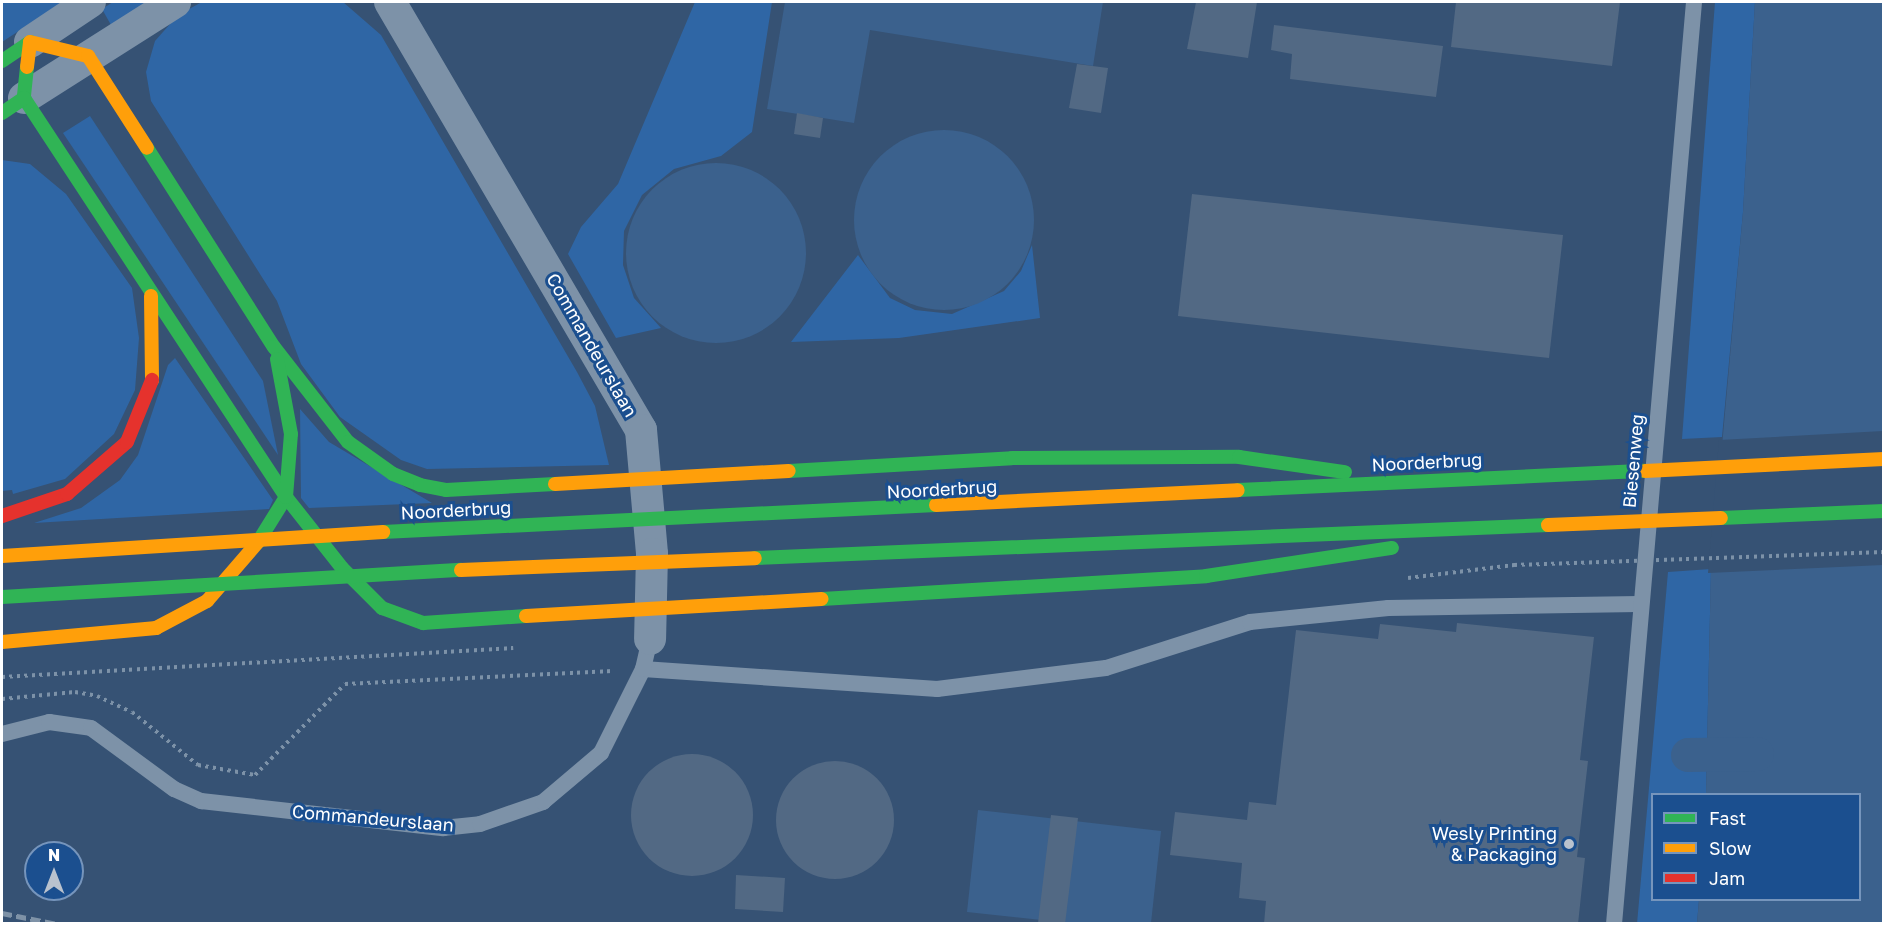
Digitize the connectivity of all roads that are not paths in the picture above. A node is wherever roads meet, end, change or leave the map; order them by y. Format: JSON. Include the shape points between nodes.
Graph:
{"nodes":[{"id":1,"x":90,"y":2,"type":"edge"},
{"id":2,"x":175,"y":2,"type":"edge"},
{"id":3,"x":389,"y":2,"type":"edge"},
{"id":4,"x":1694,"y":2,"type":"edge"},
{"id":5,"x":30,"y":42,"type":"junction"},
{"id":6,"x":88,"y":56,"type":"junction"},
{"id":7,"x":2,"y":61,"type":"edge"},
{"id":8,"x":13,"y":106,"type":"edge"},
{"id":9,"x":150,"y":291,"type":"junction"},
{"id":10,"x":274,"y":347,"type":"junction"},
{"id":11,"x":1884,"y":459,"type":"edge"},
{"id":12,"x":1400,"y":481,"type":"junction"},
{"id":13,"x":286,"y":497,"type":"junction"},
{"id":14,"x":1884,"y":511,"type":"edge"},
{"id":15,"x":5,"y":515,"type":"edge"},
{"id":16,"x":1479,"y":530,"type":"junction"},
{"id":17,"x":2,"y":556,"type":"edge"},
{"id":18,"x":2,"y":597,"type":"edge"},
{"id":19,"x":1639,"y":604,"type":"junction"},
{"id":20,"x":650,"y":639,"type":"joint"},
{"id":21,"x":2,"y":642,"type":"edge"},
{"id":22,"x":643,"y":669,"type":"junction"},
{"id":23,"x":2,"y":734,"type":"edge"},
{"id":24,"x":1614,"y":924,"type":"edge"}],
"edges":[{"from":1,"to":5,"type":"street"},
{"from":2,"to":6,"type":"street"},
{"from":3,"to":20,"type":"street","name":"Commandeurslaan","via":[[641,430],[652,554]]},
{"from":4,"to":19,"type":"lane","name":"Biesenweg"},
{"from":5,"to":6,"type":"main road"},
{"from":5,"to":7,"type":"main road"},
{"from":5,"to":8,"type":"main road"},
{"from":6,"to":8,"type":"street"},
{"from":6,"to":10,"type":"main road"},
{"from":8,"to":9,"type":"main road"},
{"from":9,"to":13,"type":"main road"},
{"from":9,"to":15,"type":"main road","via":[[152,381],[127,442],[67,494]]},
{"from":10,"to":12,"type":"main road","bridge":true,"via":[[348,442],[393,474],[446,490],[1012,458],[1193,456],[1284,461]]},
{"from":10,"to":13,"type":"main road","via":[[291,434]]},
{"from":11,"to":12,"type":"main road","name":"Noorderbrug","bridge":true},
{"from":12,"to":17,"type":"main road","name":"Noorderbrug","bridge":true,"via":[[236,538]]},
{"from":13,"to":16,"type":"main road","bridge":true,"via":[[363,592],[400,617],[423,623],[1206,576],[1360,555]]},
{"from":13,"to":21,"type":"main road","via":[[237,569],[184,617],[156,628]]},
{"from":14,"to":16,"type":"main road","bridge":true},
{"from":16,"to":18,"type":"main road","bridge":true,"via":[[264,578]]},
{"from":19,"to":22,"type":"lane","via":[[1388,608],[1250,622],[1106,668],[937,689]]},
{"from":19,"to":24,"type":"lane","name":"Biesenweg"},
{"from":20,"to":22,"type":"lane","name":"Commandeurslaan"},
{"from":22,"to":23,"type":"lane","name":"Commandeurslaan","via":[[618,727],[576,779],[510,818],[443,828],[201,801],[174,789],[91,728],[69,723],[35,723]]}]}
